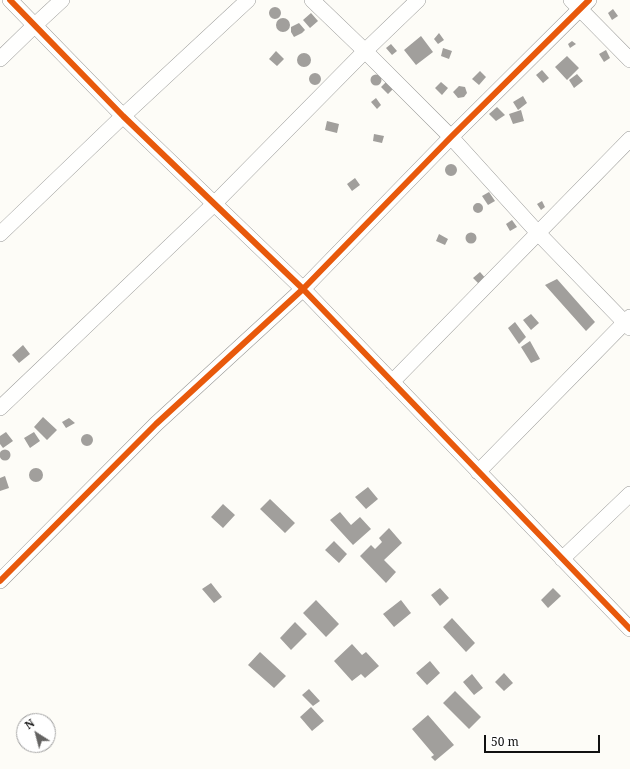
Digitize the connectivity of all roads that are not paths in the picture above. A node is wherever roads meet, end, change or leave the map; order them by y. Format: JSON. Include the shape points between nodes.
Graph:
{"nodes":[{"id":1,"x":10,"y":0,"type":"edge"},
{"id":2,"x":62,"y":0,"type":"edge"},
{"id":3,"x":248,"y":0,"type":"edge"},
{"id":4,"x":312,"y":0,"type":"edge"},
{"id":5,"x":418,"y":0,"type":"edge"},
{"id":6,"x":580,"y":3,"type":"edge"},
{"id":7,"x":35,"y":25,"type":"junction"},
{"id":8,"x":365,"y":51,"type":"junction"},
{"id":9,"x":0,"y":59,"type":"edge"},
{"id":10,"x":630,"y":60,"type":"edge"},
{"id":11,"x":123,"y":116,"type":"junction"},
{"id":12,"x":450,"y":137,"type":"junction"},
{"id":13,"x":630,"y":139,"type":"edge"},
{"id":14,"x":214,"y":204,"type":"junction"},
{"id":15,"x":538,"y":233,"type":"junction"},
{"id":16,"x":0,"y":234,"type":"edge"},
{"id":17,"x":303,"y":290,"type":"junction"},
{"id":18,"x":628,"y":323,"type":"edge"},
{"id":19,"x":392,"y":382,"type":"junction"},
{"id":20,"x":0,"y":408,"type":"edge"},
{"id":21,"x":478,"y":472,"type":"junction"},
{"id":22,"x":630,"y":494,"type":"edge"},
{"id":23,"x":562,"y":559,"type":"junction"},
{"id":24,"x":0,"y":581,"type":"edge"},
{"id":25,"x":630,"y":630,"type":"edge"}],
"edges":[{"from":1,"to":7,"type":"street"},
{"from":2,"to":7,"type":"street"},
{"from":3,"to":11,"type":"street"},
{"from":4,"to":8,"type":"street"},
{"from":5,"to":8,"type":"street"},
{"from":6,"to":10,"type":"street"},
{"from":6,"to":12,"type":"street"},
{"from":7,"to":9,"type":"street"},
{"from":7,"to":11,"type":"street"},
{"from":8,"to":12,"type":"street"},
{"from":8,"to":14,"type":"street"},
{"from":11,"to":14,"type":"street"},
{"from":11,"to":16,"type":"street"},
{"from":12,"to":15,"type":"street"},
{"from":12,"to":17,"type":"street"},
{"from":13,"to":15,"type":"street"},
{"from":14,"to":17,"type":"street"},
{"from":14,"to":20,"type":"street"},
{"from":15,"to":18,"type":"street"},
{"from":15,"to":19,"type":"street"},
{"from":17,"to":19,"type":"street"},
{"from":17,"to":24,"type":"street","via":[[156,424]]},
{"from":18,"to":21,"type":"street"},
{"from":19,"to":21,"type":"street"},
{"from":21,"to":23,"type":"street"},
{"from":22,"to":23,"type":"street"},
{"from":23,"to":25,"type":"street"}]}
